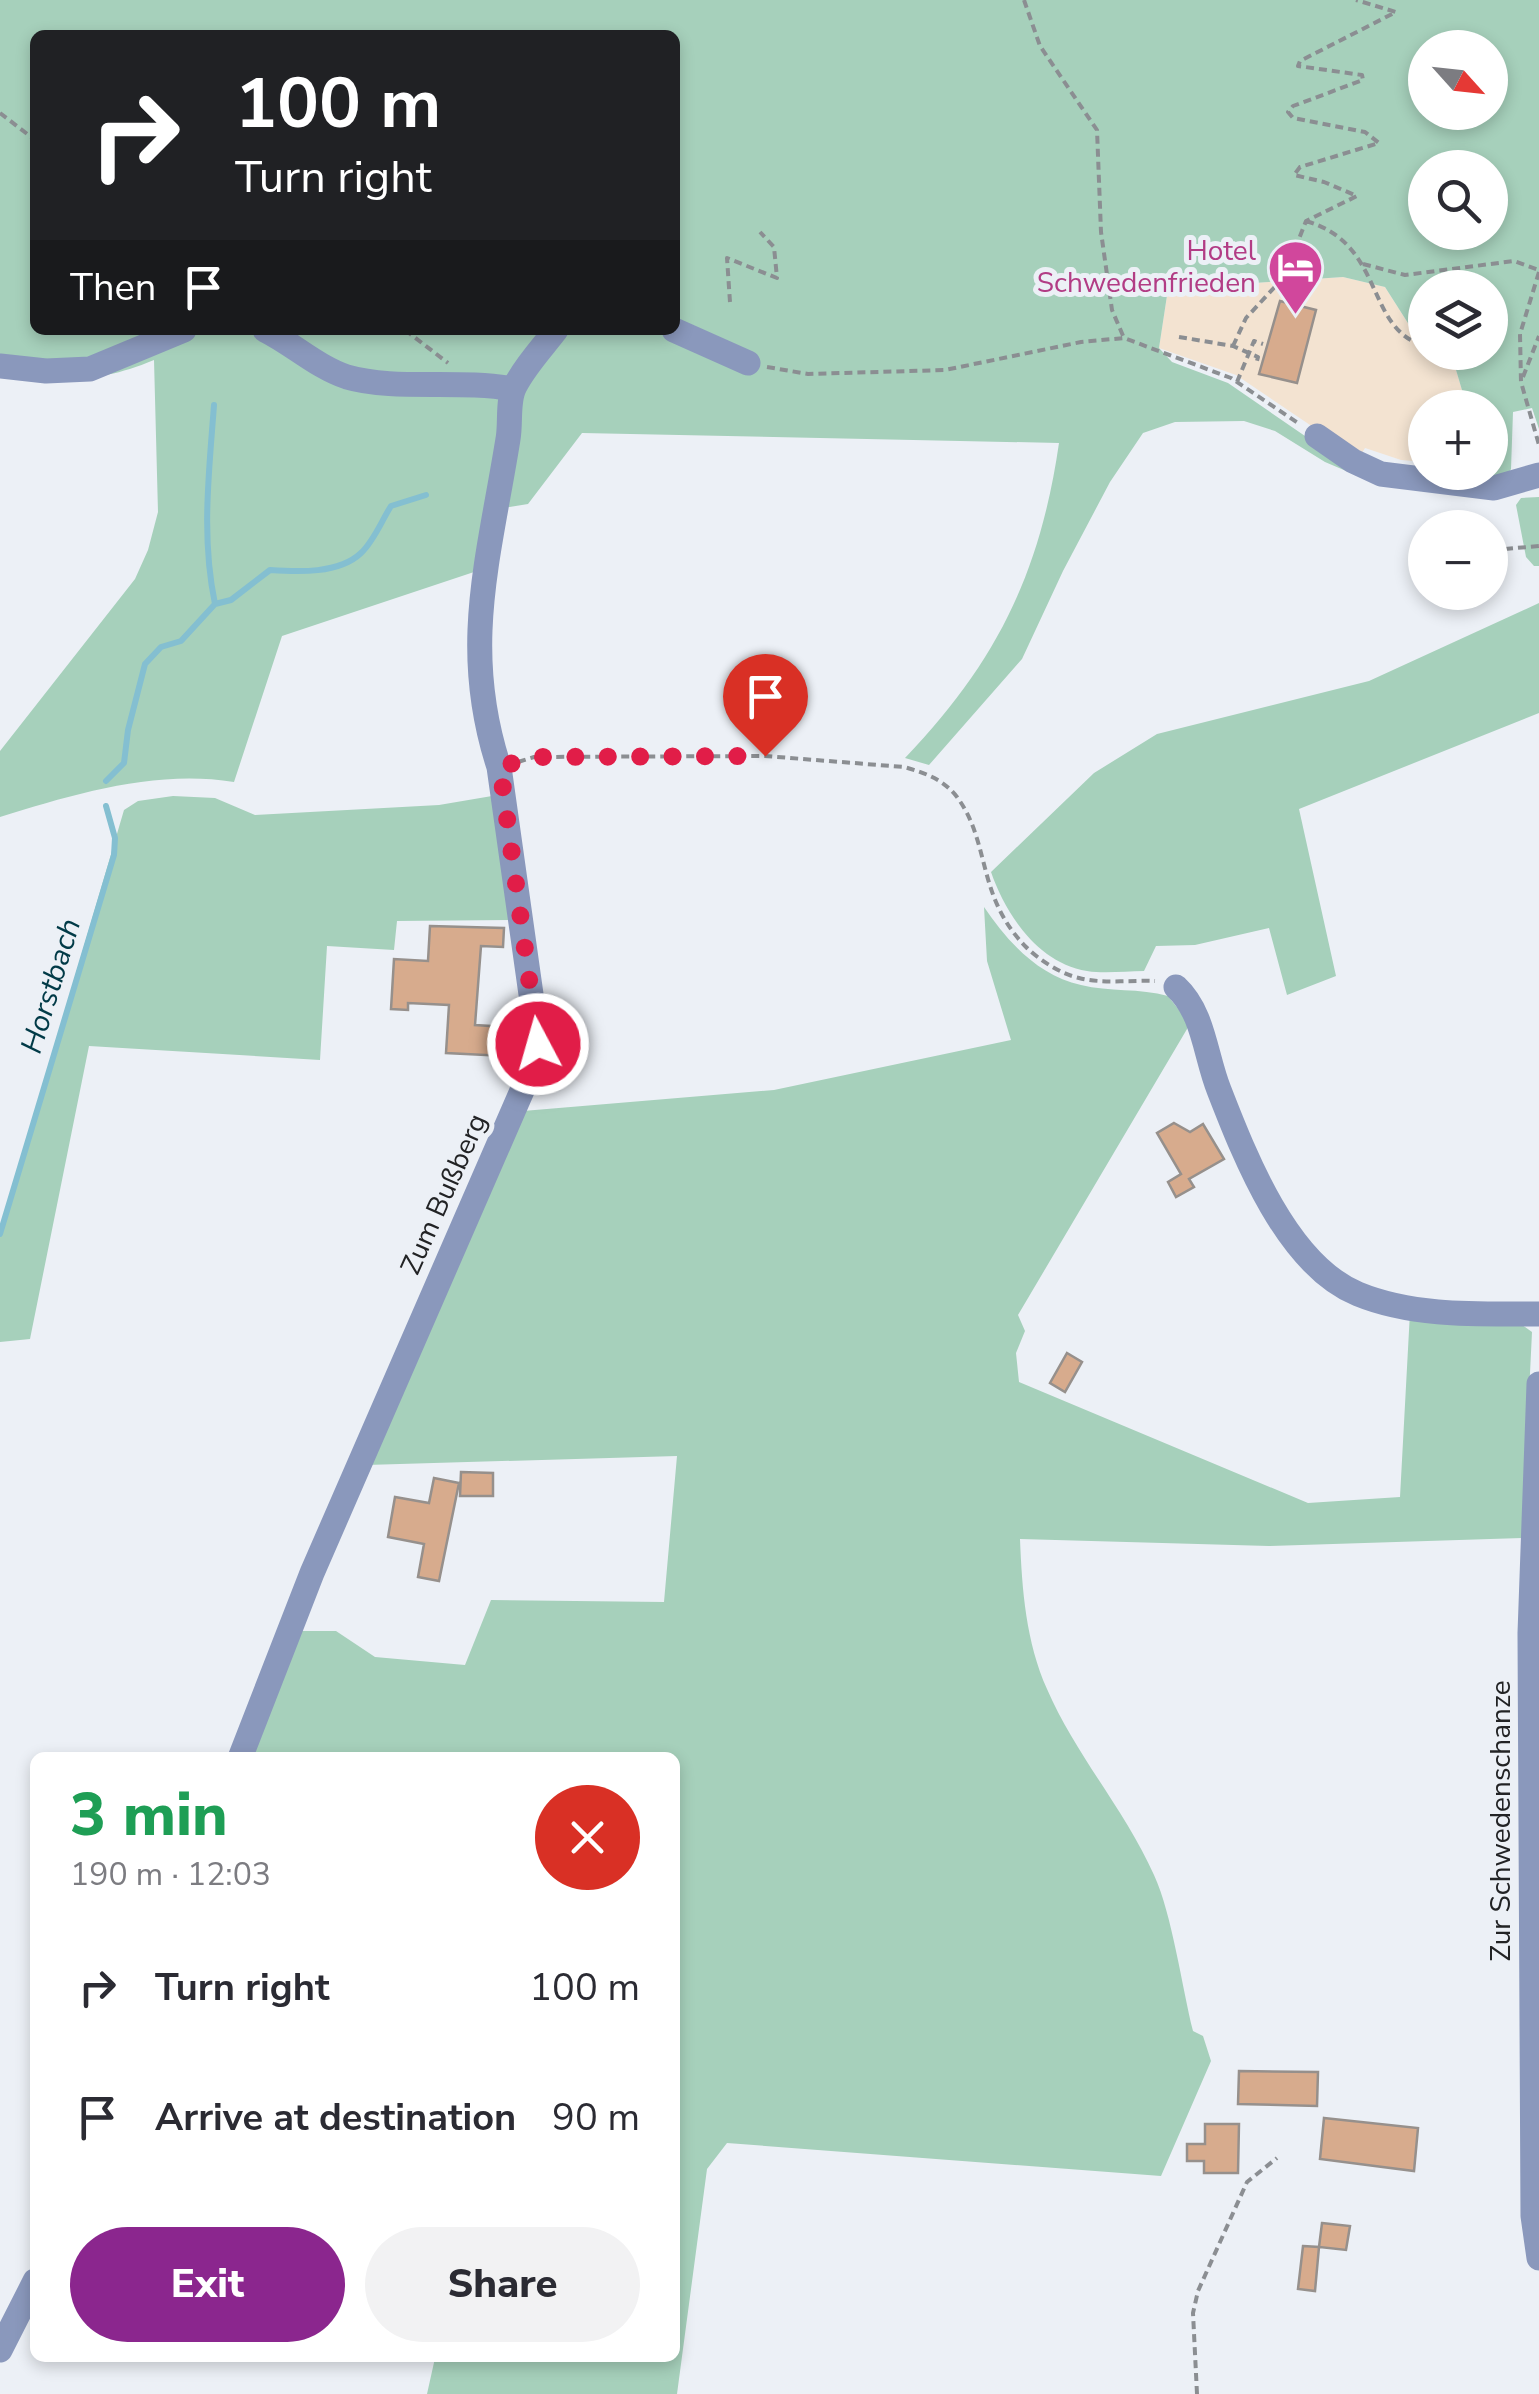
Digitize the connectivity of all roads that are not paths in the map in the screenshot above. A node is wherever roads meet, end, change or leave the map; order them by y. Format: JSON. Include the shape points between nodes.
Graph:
{"nodes":[{"id":1,"x":680,"y":333,"type":"edge"},
{"id":2,"x":172,"y":335,"type":"edge"},
{"id":3,"x":273,"y":335,"type":"edge"},
{"id":4,"x":552,"y":335,"type":"edge"},
{"id":5,"x":748,"y":363,"type":"road end"},
{"id":6,"x":0,"y":366,"type":"edge"},
{"id":7,"x":513,"y":389,"type":"junction"},
{"id":8,"x":1317,"y":436,"type":"road end"},
{"id":9,"x":1539,"y":475,"type":"edge"},
{"id":10,"x":1176,"y":987,"type":"road end"},
{"id":11,"x":1539,"y":1314,"type":"edge"},
{"id":12,"x":1539,"y":1384,"type":"edge"},
{"id":13,"x":242,"y":1752,"type":"edge"},
{"id":14,"x":1539,"y":2258,"type":"edge"},
{"id":15,"x":30,"y":2292,"type":"edge"},
{"id":16,"x":0,"y":2350,"type":"edge"}],
"edges":[{"from":1,"to":5,"type":"street"},
{"from":2,"to":6,"type":"street","via":[[90,369]]},
{"from":3,"to":7,"type":"street","via":[[349,377]]},
{"from":4,"to":7,"type":"street"},
{"from":7,"to":13,"type":"street","name":"Zum Bußberg","via":[[479,605],[478,658],[538,1044]]},
{"from":8,"to":9,"type":"street","via":[[1381,474],[1494,488]]},
{"from":10,"to":11,"type":"street","via":[[1192,1002],[1251,1164],[1288,1232],[1321,1271],[1355,1293],[1403,1307]]},
{"from":12,"to":14,"type":"street","name":"Zur Schwedenschanze","via":[[1530,1653],[1533,2216]]},
{"from":15,"to":16,"type":"street"}]}
